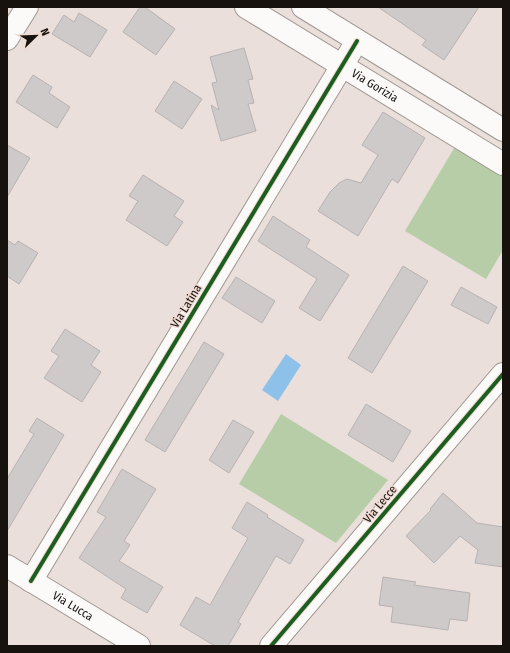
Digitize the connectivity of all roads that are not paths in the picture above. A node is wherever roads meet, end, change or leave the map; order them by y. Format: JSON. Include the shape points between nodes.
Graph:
{"nodes":[{"id":1,"x":27,"y":7,"type":"edge"},
{"id":2,"x":246,"y":7,"type":"edge"},
{"id":3,"x":303,"y":7,"type":"edge"},
{"id":4,"x":7,"y":39,"type":"edge"},
{"id":5,"x":357,"y":41,"type":"junction"},
{"id":6,"x":343,"y":66,"type":"junction"},
{"id":7,"x":503,"y":130,"type":"edge"},
{"id":8,"x":503,"y":164,"type":"edge"},
{"id":9,"x":503,"y":374,"type":"edge"},
{"id":10,"x":7,"y":566,"type":"edge"},
{"id":11,"x":31,"y":581,"type":"junction"},
{"id":12,"x":139,"y":646,"type":"edge"},
{"id":13,"x":271,"y":646,"type":"edge"}],
"edges":[{"from":1,"to":4,"type":"street"},
{"from":2,"to":6,"type":"street","name":"Via Gorizia"},
{"from":3,"to":5,"type":"street"},
{"from":5,"to":6,"type":"street","name":"Via Latina"},
{"from":5,"to":7,"type":"street"},
{"from":6,"to":8,"type":"street","name":"Via Gorizia"},
{"from":6,"to":11,"type":"street","name":"Via Latina"},
{"from":9,"to":13,"type":"street","name":"Via Lecce"},
{"from":10,"to":11,"type":"street","name":"Via Lucca"},
{"from":11,"to":12,"type":"street","name":"Via Lucca"}]}
